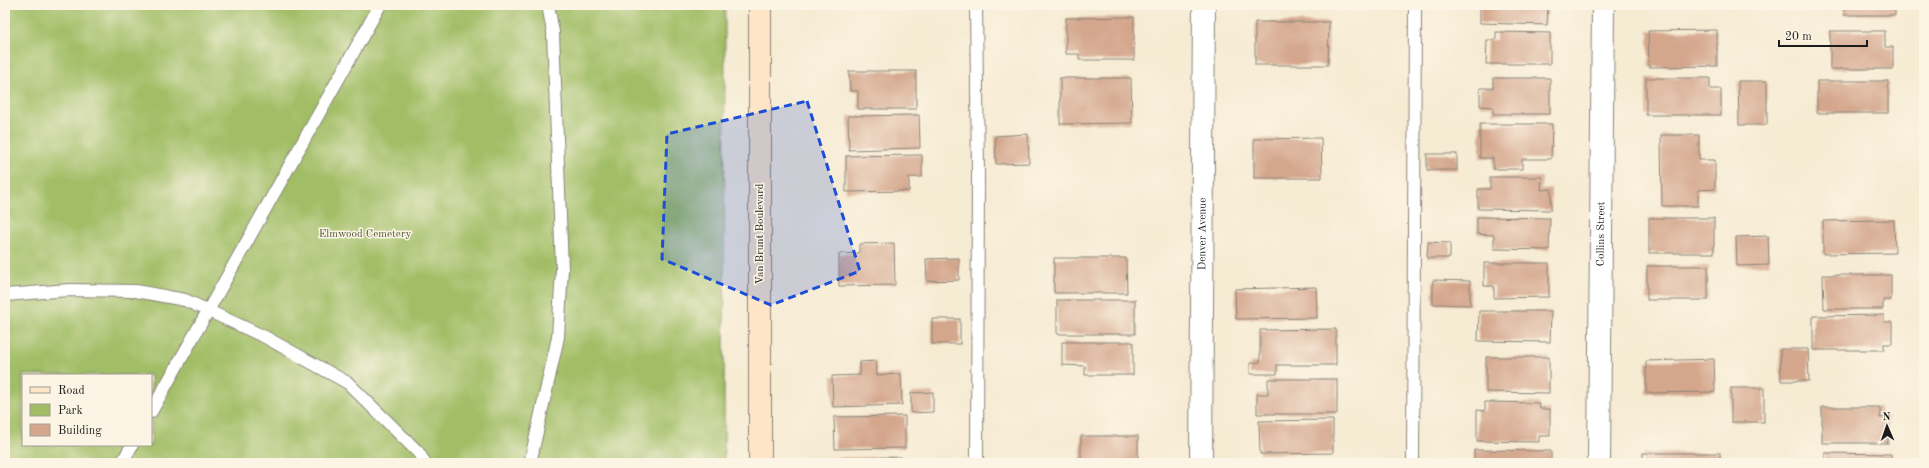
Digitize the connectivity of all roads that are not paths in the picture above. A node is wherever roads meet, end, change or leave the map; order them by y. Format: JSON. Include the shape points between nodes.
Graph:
{"nodes":[{"id":1,"x":380,"y":5,"type":"edge"},
{"id":2,"x":548,"y":5,"type":"edge"},
{"id":3,"x":760,"y":5,"type":"edge"},
{"id":4,"x":976,"y":5,"type":"edge"},
{"id":5,"x":1204,"y":5,"type":"edge"},
{"id":6,"x":1415,"y":5,"type":"edge"},
{"id":7,"x":1603,"y":5,"type":"edge"},
{"id":8,"x":5,"y":295,"type":"edge"},
{"id":9,"x":208,"y":311,"type":"junction"},
{"id":10,"x":152,"y":410,"type":"edge"},
{"id":11,"x":131,"y":446,"type":"edge"},
{"id":12,"x":122,"y":463,"type":"edge"},
{"id":13,"x":425,"y":463,"type":"edge"},
{"id":14,"x":530,"y":463,"type":"edge"},
{"id":15,"x":760,"y":463,"type":"edge"},
{"id":16,"x":977,"y":463,"type":"edge"},
{"id":17,"x":1201,"y":463,"type":"edge"},
{"id":18,"x":1413,"y":463,"type":"edge"},
{"id":19,"x":1599,"y":463,"type":"edge"}],
"edges":[{"from":1,"to":9,"type":"lane"},
{"from":2,"to":14,"type":"lane","via":[[553,32],[562,269],[558,337]]},
{"from":3,"to":15,"type":"street","name":"Van Brunt Boulevard"},
{"from":4,"to":16,"type":"lane"},
{"from":5,"to":17,"type":"street","name":"Denver Avenue"},
{"from":6,"to":18,"type":"lane"},
{"from":7,"to":19,"type":"street","name":"Collins Street"},
{"from":8,"to":9,"type":"lane","via":[[69,290],[136,291],[184,300]]},
{"from":9,"to":10,"type":"lane"},
{"from":9,"to":13,"type":"lane","via":[[265,337],[348,383],[418,452]]},
{"from":11,"to":12,"type":"lane"}]}
